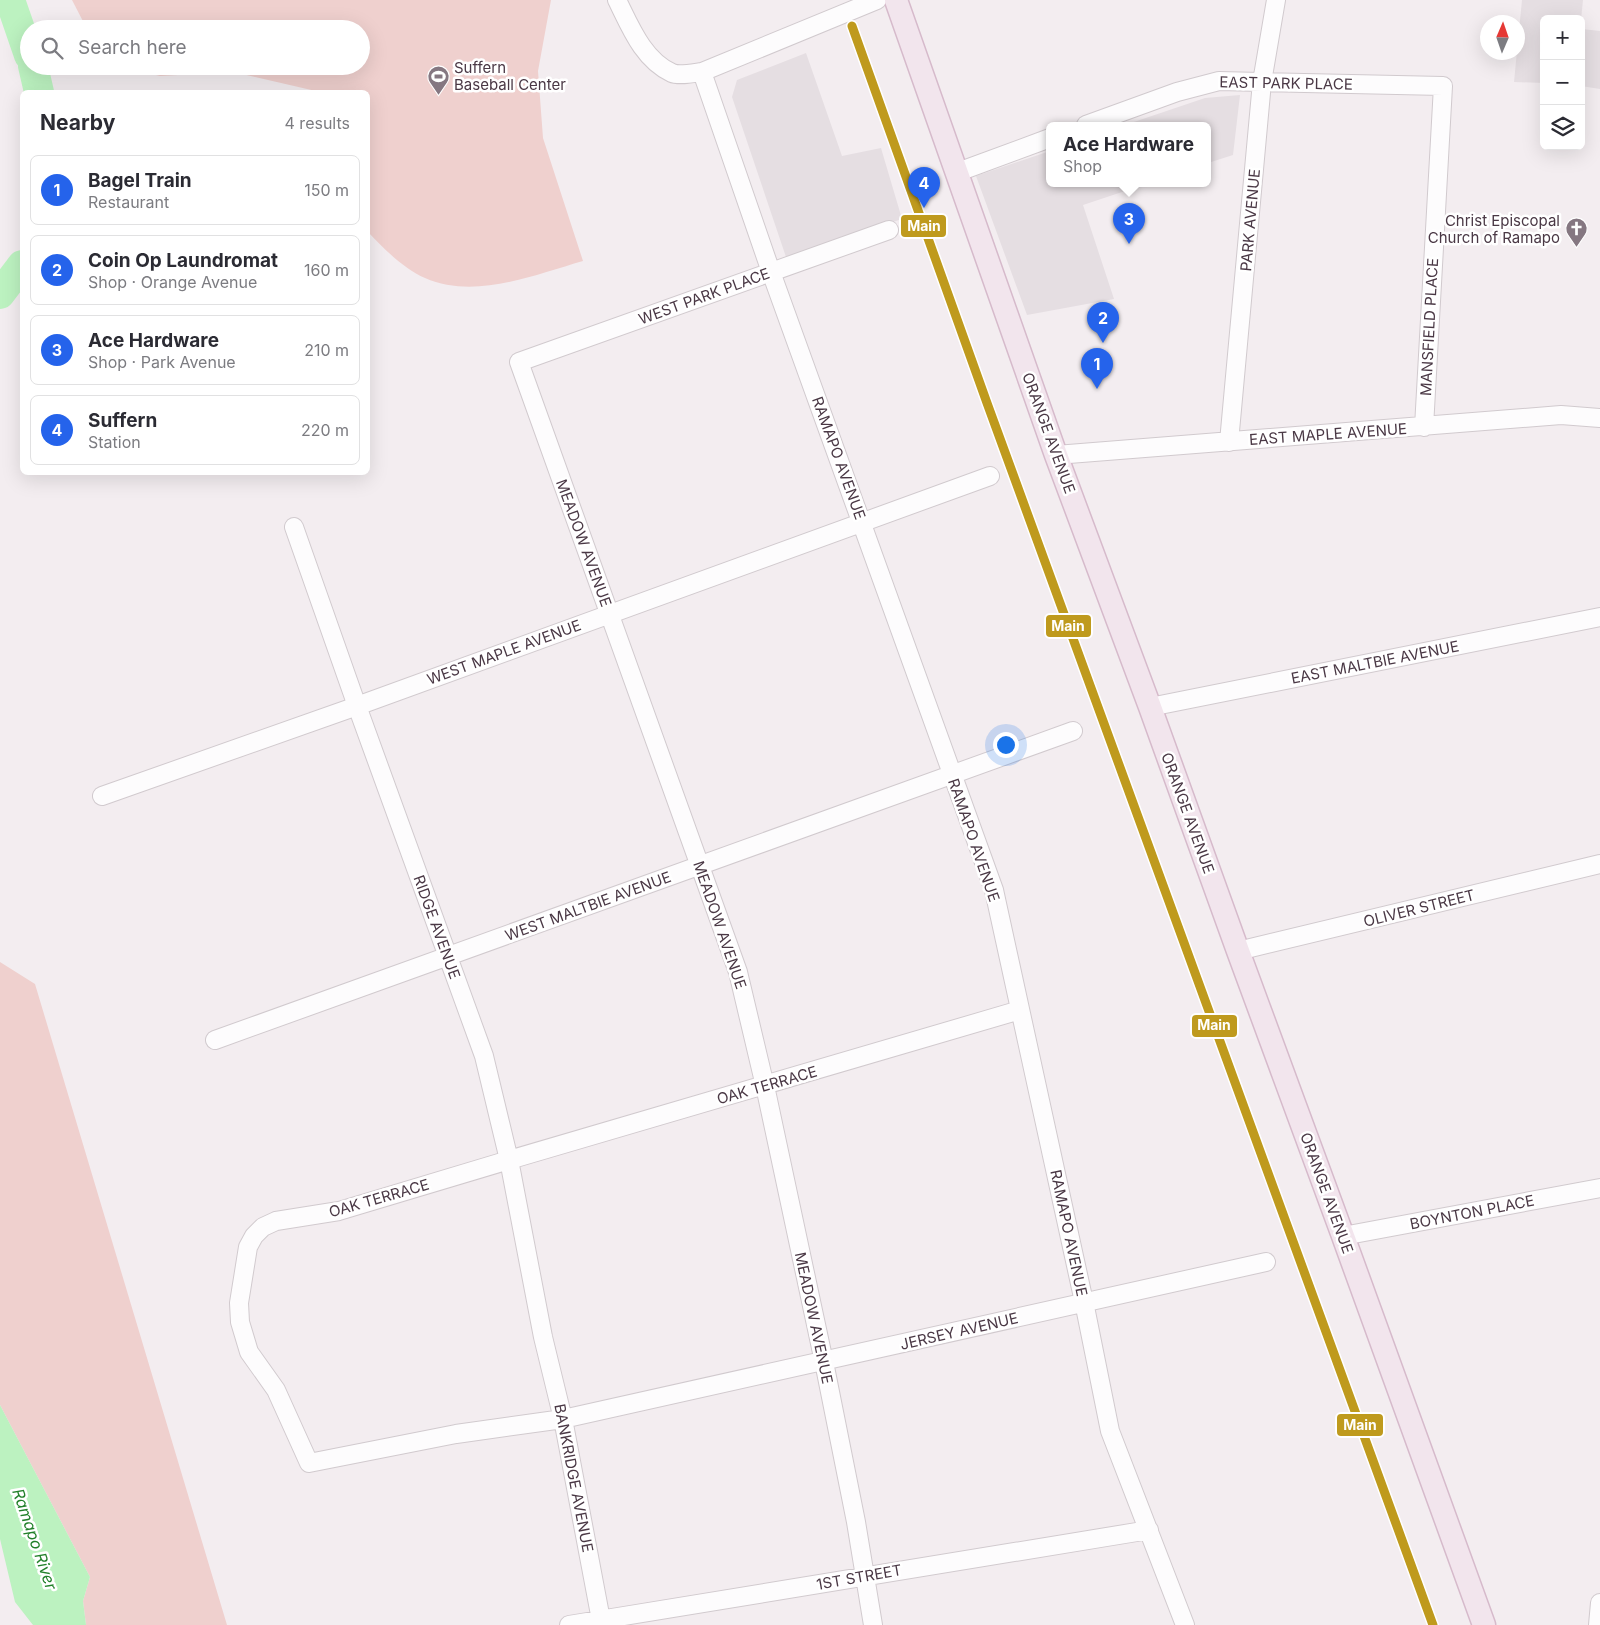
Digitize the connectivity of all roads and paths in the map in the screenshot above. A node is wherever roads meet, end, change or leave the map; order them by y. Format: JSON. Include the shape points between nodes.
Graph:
{"nodes":[{"id":1,"x":617,"y":0,"type":"edge"},
{"id":2,"x":877,"y":0,"type":"edge"},
{"id":3,"x":1276,"y":0,"type":"edge"},
{"id":4,"x":898,"y":6,"type":"edge"},
{"id":5,"x":702,"y":72,"type":"junction"},
{"id":6,"x":1262,"y":82,"type":"junction"},
{"id":7,"x":1442,"y":107,"type":"joint"},
{"id":8,"x":1094,"y":122,"type":"edge"},
{"id":9,"x":1046,"y":139,"type":"edge"},
{"id":10,"x":958,"y":172,"type":"junction"},
{"id":11,"x":889,"y":230,"type":"dead end"},
{"id":12,"x":771,"y":272,"type":"junction"},
{"id":13,"x":519,"y":362,"type":"joint"},
{"id":14,"x":1600,"y":418,"type":"edge"},
{"id":15,"x":1424,"y":427,"type":"junction"},
{"id":16,"x":1230,"y":442,"type":"junction"},
{"id":17,"x":1056,"y":455,"type":"junction"},
{"id":18,"x":990,"y":476,"type":"dead end"},
{"id":19,"x":862,"y":522,"type":"junction"},
{"id":20,"x":294,"y":527,"type":"dead end"},
{"id":21,"x":609,"y":614,"type":"junction"},
{"id":22,"x":1600,"y":617,"type":"edge"},
{"id":23,"x":357,"y":706,"type":"junction"},
{"id":24,"x":1150,"y":707,"type":"junction"},
{"id":25,"x":1073,"y":731,"type":"dead end"},
{"id":26,"x":953,"y":776,"type":"junction"},
{"id":27,"x":102,"y":796,"type":"dead end"},
{"id":28,"x":1600,"y":864,"type":"edge"},
{"id":29,"x":700,"y":866,"type":"junction"},
{"id":30,"x":1238,"y":951,"type":"junction"},
{"id":31,"x":447,"y":956,"type":"junction"},
{"id":32,"x":1020,"y":1010,"type":"junction"},
{"id":33,"x":215,"y":1040,"type":"dead end"},
{"id":34,"x":765,"y":1086,"type":"junction"},
{"id":35,"x":509,"y":1160,"type":"junction"},
{"id":36,"x":1600,"y":1188,"type":"edge"},
{"id":37,"x":1343,"y":1236,"type":"junction"},
{"id":38,"x":1266,"y":1262,"type":"dead end"},
{"id":39,"x":1084,"y":1302,"type":"junction"},
{"id":40,"x":542,"y":1337,"type":"joint"},
{"id":41,"x":824,"y":1362,"type":"junction"},
{"id":42,"x":652,"y":1399,"type":"joint"},
{"id":43,"x":563,"y":1419,"type":"junction"},
{"id":44,"x":1149,"y":1530,"type":"junction"},
{"id":45,"x":865,"y":1576,"type":"junction"},
{"id":46,"x":601,"y":1620,"type":"junction"},
{"id":47,"x":569,"y":1625,"type":"edge"},
{"id":48,"x":873,"y":1625,"type":"edge"},
{"id":49,"x":1186,"y":1625,"type":"edge"},
{"id":50,"x":1484,"y":1625,"type":"edge"}],
"edges":[{"from":1,"to":5,"type":"street","via":[[649,57],[673,74]]},
{"from":2,"to":5,"type":"street"},
{"from":3,"to":6,"type":"street","name":"PARK AVENUE"},
{"from":4,"to":10,"type":"main road","name":"ORANGE AVENUE"},
{"from":5,"to":12,"type":"street","name":"RAMAPO AVENUE"},
{"from":6,"to":7,"type":"street","name":"EAST PARK PLACE","via":[[1443,86]]},
{"from":6,"to":8,"type":"street","name":"EAST PARK PLACE","via":[[1219,80]]},
{"from":6,"to":16,"type":"street","name":"PARK AVENUE"},
{"from":7,"to":15,"type":"street","name":"MANSFIELD PLACE"},
{"from":9,"to":10,"type":"street"},
{"from":10,"to":17,"type":"main road","name":"ORANGE AVENUE"},
{"from":11,"to":12,"type":"street","name":"WEST PARK PLACE"},
{"from":12,"to":13,"type":"street","name":"WEST PARK PLACE"},
{"from":12,"to":19,"type":"street","name":"RAMAPO AVENUE"},
{"from":13,"to":21,"type":"street","name":"MEADOW AVENUE"},
{"from":14,"to":15,"type":"street","name":"EAST MAPLE AVENUE","via":[[1561,415]]},
{"from":15,"to":16,"type":"street","name":"EAST MAPLE AVENUE"},
{"from":16,"to":17,"type":"street","name":"EAST MAPLE AVENUE"},
{"from":17,"to":24,"type":"main road","name":"ORANGE AVENUE"},
{"from":18,"to":19,"type":"street","name":"WEST MAPLE AVENUE"},
{"from":19,"to":21,"type":"street","name":"WEST MAPLE AVENUE"},
{"from":19,"to":26,"type":"street","name":"RAMAPO AVENUE"},
{"from":20,"to":23,"type":"street","name":"RIDGE AVENUE"},
{"from":21,"to":23,"type":"street","name":"WEST MAPLE AVENUE"},
{"from":21,"to":29,"type":"street","name":"MEADOW AVENUE"},
{"from":22,"to":24,"type":"street","name":"EAST MALTBIE AVENUE"},
{"from":23,"to":27,"type":"street","name":"WEST MAPLE AVENUE"},
{"from":23,"to":31,"type":"street","name":"RIDGE AVENUE"},
{"from":24,"to":30,"type":"main road","name":"ORANGE AVENUE"},
{"from":25,"to":26,"type":"street","name":"WEST MALTBIE AVENUE"},
{"from":26,"to":29,"type":"street","name":"WEST MALTBIE AVENUE"},
{"from":26,"to":32,"type":"street","name":"RAMAPO AVENUE","via":[[994,890]]},
{"from":28,"to":30,"type":"street","name":"OLIVER STREET"},
{"from":29,"to":31,"type":"street","name":"WEST MALTBIE AVENUE"},
{"from":29,"to":34,"type":"street","name":"MEADOW AVENUE","via":[[738,972]]},
{"from":30,"to":37,"type":"main road","name":"ORANGE AVENUE"},
{"from":31,"to":33,"type":"street","name":"WEST MALTBIE AVENUE"},
{"from":31,"to":35,"type":"street","name":"RIDGE AVENUE","via":[[484,1056]]},
{"from":32,"to":34,"type":"street","name":"OAK TERRACE"},
{"from":32,"to":39,"type":"street","name":"RAMAPO AVENUE"},
{"from":34,"to":35,"type":"street","name":"OAK TERRACE"},
{"from":34,"to":41,"type":"street","name":"MEADOW AVENUE"},
{"from":35,"to":40,"type":"street","name":"RIDGE AVENUE"},
{"from":35,"to":43,"type":"street","name":"OAK TERRACE","via":[[339,1211],[276,1221],[263,1227],[248,1247],[239,1303],[240,1322],[250,1352],[276,1390],[309,1463],[456,1434]]},
{"from":36,"to":37,"type":"street","name":"BOYNTON PLACE"},
{"from":37,"to":50,"type":"main road","name":"ORANGE AVENUE"},
{"from":38,"to":39,"type":"street","name":"JERSEY AVENUE"},
{"from":39,"to":41,"type":"street","name":"JERSEY AVENUE"},
{"from":39,"to":44,"type":"street","name":"RAMAPO AVENUE","via":[[1110,1431]]},
{"from":40,"to":43,"type":"street","name":"BANKRIDGE AVENUE"},
{"from":41,"to":42,"type":"street","name":"JERSEY AVENUE"},
{"from":41,"to":45,"type":"street","name":"MEADOW AVENUE"},
{"from":42,"to":43,"type":"street","name":"OAK TERRACE"},
{"from":43,"to":46,"type":"street","name":"BANKRIDGE AVENUE"},
{"from":44,"to":45,"type":"street","name":"1ST STREET"},
{"from":44,"to":49,"type":"street","name":"RAMAPO AVENUE"},
{"from":45,"to":46,"type":"street","name":"1ST STREET"},
{"from":45,"to":48,"type":"street","name":"MEADOW AVENUE"},
{"from":46,"to":47,"type":"street","name":"1ST STREET"}]}
